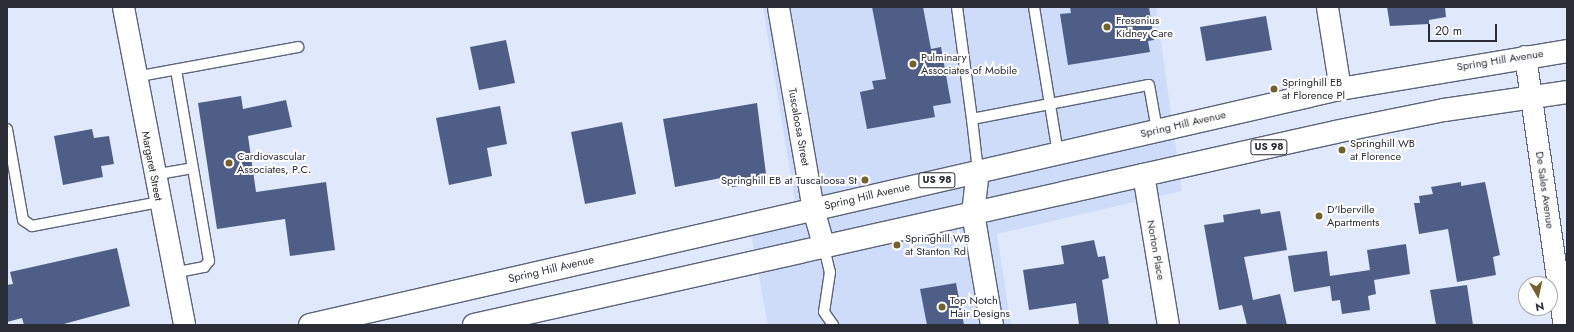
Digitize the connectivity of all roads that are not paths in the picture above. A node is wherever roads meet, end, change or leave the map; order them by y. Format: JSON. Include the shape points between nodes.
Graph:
{"nodes":[{"id":1,"x":123,"y":7,"type":"edge"},
{"id":2,"x":778,"y":7,"type":"edge"},
{"id":3,"x":957,"y":7,"type":"edge"},
{"id":4,"x":1034,"y":7,"type":"edge"},
{"id":5,"x":1326,"y":7,"type":"edge"},
{"id":6,"x":298,"y":47,"type":"dead end"},
{"id":7,"x":1567,"y":51,"type":"edge"},
{"id":8,"x":1525,"y":56,"type":"junction"},
{"id":9,"x":176,"y":70,"type":"junction"},
{"id":10,"x":135,"y":77,"type":"junction"},
{"id":11,"x":1340,"y":89,"type":"junction"},
{"id":12,"x":1567,"y":92,"type":"edge"},
{"id":13,"x":1531,"y":96,"type":"junction"},
{"id":14,"x":1049,"y":104,"type":"junction"},
{"id":15,"x":972,"y":119,"type":"junction"},
{"id":16,"x":7,"y":129,"type":"edge"},
{"id":17,"x":1158,"y":130,"type":"junction"},
{"id":18,"x":1058,"y":152,"type":"junction"},
{"id":19,"x":192,"y":168,"type":"junction"},
{"id":20,"x":978,"y":170,"type":"junction"},
{"id":21,"x":1143,"y":174,"type":"junction"},
{"id":22,"x":153,"y":175,"type":"junction"},
{"id":23,"x":159,"y":202,"type":"junction"},
{"id":24,"x":813,"y":209,"type":"junction"},
{"id":25,"x":973,"y":213,"type":"junction"},
{"id":26,"x":824,"y":247,"type":"junction"},
{"id":27,"x":173,"y":272,"type":"junction"},
{"id":28,"x":184,"y":325,"type":"edge"},
{"id":29,"x":310,"y":325,"type":"edge"},
{"id":30,"x":474,"y":325,"type":"edge"},
{"id":31,"x":833,"y":325,"type":"edge"},
{"id":32,"x":992,"y":325,"type":"edge"},
{"id":33,"x":1168,"y":325,"type":"edge"},
{"id":34,"x":1564,"y":325,"type":"edge"}],
"edges":[{"from":1,"to":10,"type":"street","name":"Margaret Street"},
{"from":2,"to":24,"type":"street","name":"Tuscaloosa Street"},
{"from":3,"to":15,"type":"lane"},
{"from":4,"to":14,"type":"lane"},
{"from":5,"to":11,"type":"street"},
{"from":6,"to":9,"type":"lane"},
{"from":7,"to":8,"type":"main road","name":"Spring Hill Avenue","number":"US 98"},
{"from":8,"to":11,"type":"main road","name":"Spring Hill Avenue","number":"US 98"},
{"from":8,"to":13,"type":"street","name":"De Sales Avenue"},
{"from":9,"to":10,"type":"lane"},
{"from":9,"to":19,"type":"lane"},
{"from":10,"to":22,"type":"street","name":"Margaret Street"},
{"from":11,"to":17,"type":"main road","name":"Spring Hill Avenue","number":"US 98"},
{"from":12,"to":13,"type":"main road","number":"US 98"},
{"from":13,"to":21,"type":"main road","number":"US 98","via":[[1444,110]]},
{"from":13,"to":34,"type":"street","name":"De Sales Avenue"},
{"from":14,"to":15,"type":"lane"},
{"from":14,"to":17,"type":"lane","via":[[1149,85]]},
{"from":14,"to":18,"type":"lane"},
{"from":15,"to":20,"type":"lane"},
{"from":16,"to":23,"type":"lane","via":[[23,220],[32,226]]},
{"from":17,"to":18,"type":"main road","name":"Spring Hill Avenue","number":"US 98"},
{"from":18,"to":20,"type":"main road","name":"Spring Hill Avenue","number":"US 98"},
{"from":19,"to":22,"type":"lane"},
{"from":19,"to":27,"type":"lane","via":[[209,261],[204,267]]},
{"from":20,"to":24,"type":"main road","name":"Spring Hill Avenue","number":"US 98"},
{"from":20,"to":25,"type":"main road"},
{"from":21,"to":25,"type":"main road","number":"US 98"},
{"from":21,"to":33,"type":"street","name":"Norton Place"},
{"from":22,"to":23,"type":"street","name":"Margaret Street"},
{"from":23,"to":27,"type":"street","name":"Margaret Street"},
{"from":24,"to":26,"type":"street","name":"Tuscaloosa Street"},
{"from":24,"to":29,"type":"main road","name":"Spring Hill Avenue","number":"US 98"},
{"from":25,"to":26,"type":"main road","number":"US 98"},
{"from":25,"to":32,"type":"main road"},
{"from":26,"to":30,"type":"main road","number":"US 98"},
{"from":26,"to":31,"type":"lane","via":[[830,272],[824,312]]},
{"from":27,"to":28,"type":"street","name":"Margaret Street"}]}
